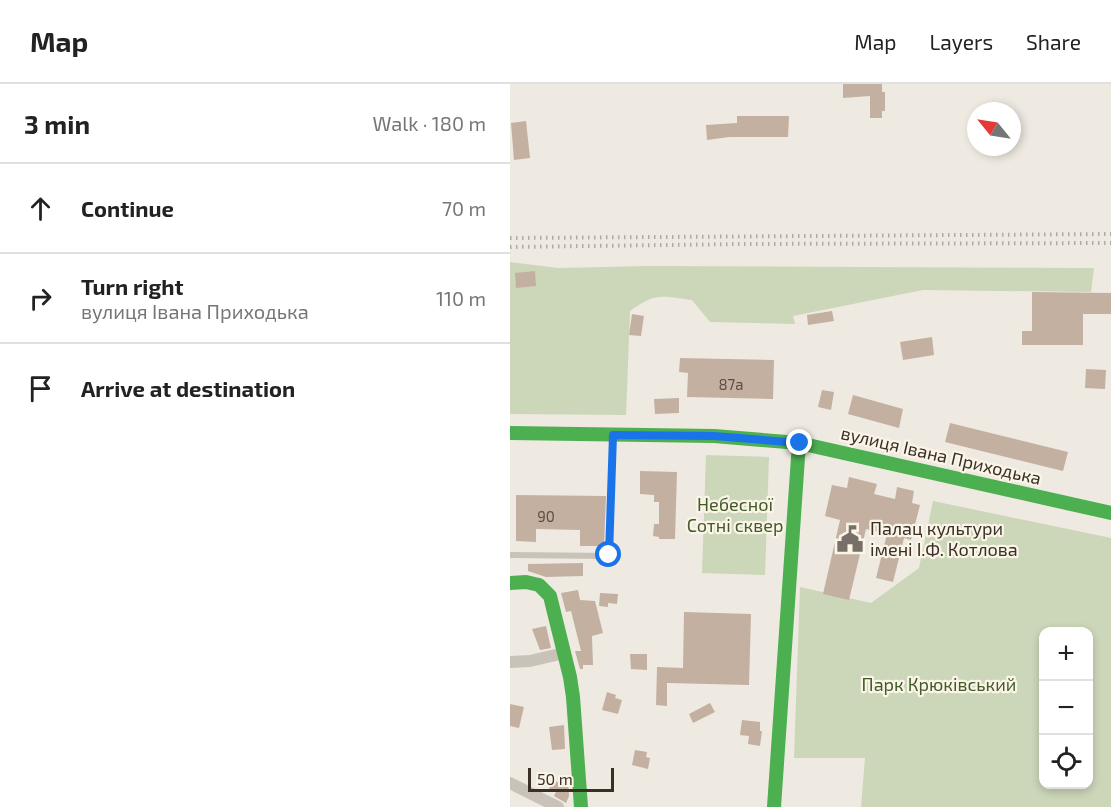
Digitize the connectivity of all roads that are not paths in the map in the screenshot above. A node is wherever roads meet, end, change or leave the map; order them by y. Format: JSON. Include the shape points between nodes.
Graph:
{"nodes":[{"id":1,"x":510,"y":432,"type":"edge"},
{"id":2,"x":613,"y":435,"type":"junction"},
{"id":3,"x":800,"y":443,"type":"junction"},
{"id":4,"x":1111,"y":513,"type":"edge"},
{"id":5,"x":510,"y":555,"type":"edge"},
{"id":6,"x":510,"y":583,"type":"edge"},
{"id":7,"x":564,"y":652,"type":"junction"},
{"id":8,"x":510,"y":662,"type":"edge"},
{"id":9,"x":510,"y":783,"type":"edge"},
{"id":10,"x":558,"y":807,"type":"edge"},
{"id":11,"x":581,"y":807,"type":"edge"},
{"id":12,"x":774,"y":807,"type":"edge"}],
"edges":[{"from":1,"to":2,"type":"street","name":"вулиця Івана Приходька"},
{"from":2,"to":3,"type":"street","name":"вулиця Івана Приходька","via":[[714,436]]},
{"from":2,"to":5,"type":"lane","via":[[609,555]]},
{"from":3,"to":4,"type":"street","name":"вулиця Івана Приходька"},
{"from":3,"to":12,"type":"street"},
{"from":6,"to":7,"type":"street","via":[[533,584],[547,591]]},
{"from":7,"to":8,"type":"street"},
{"from":7,"to":11,"type":"street","via":[[573,697]]},
{"from":9,"to":10,"type":"street"}]}
